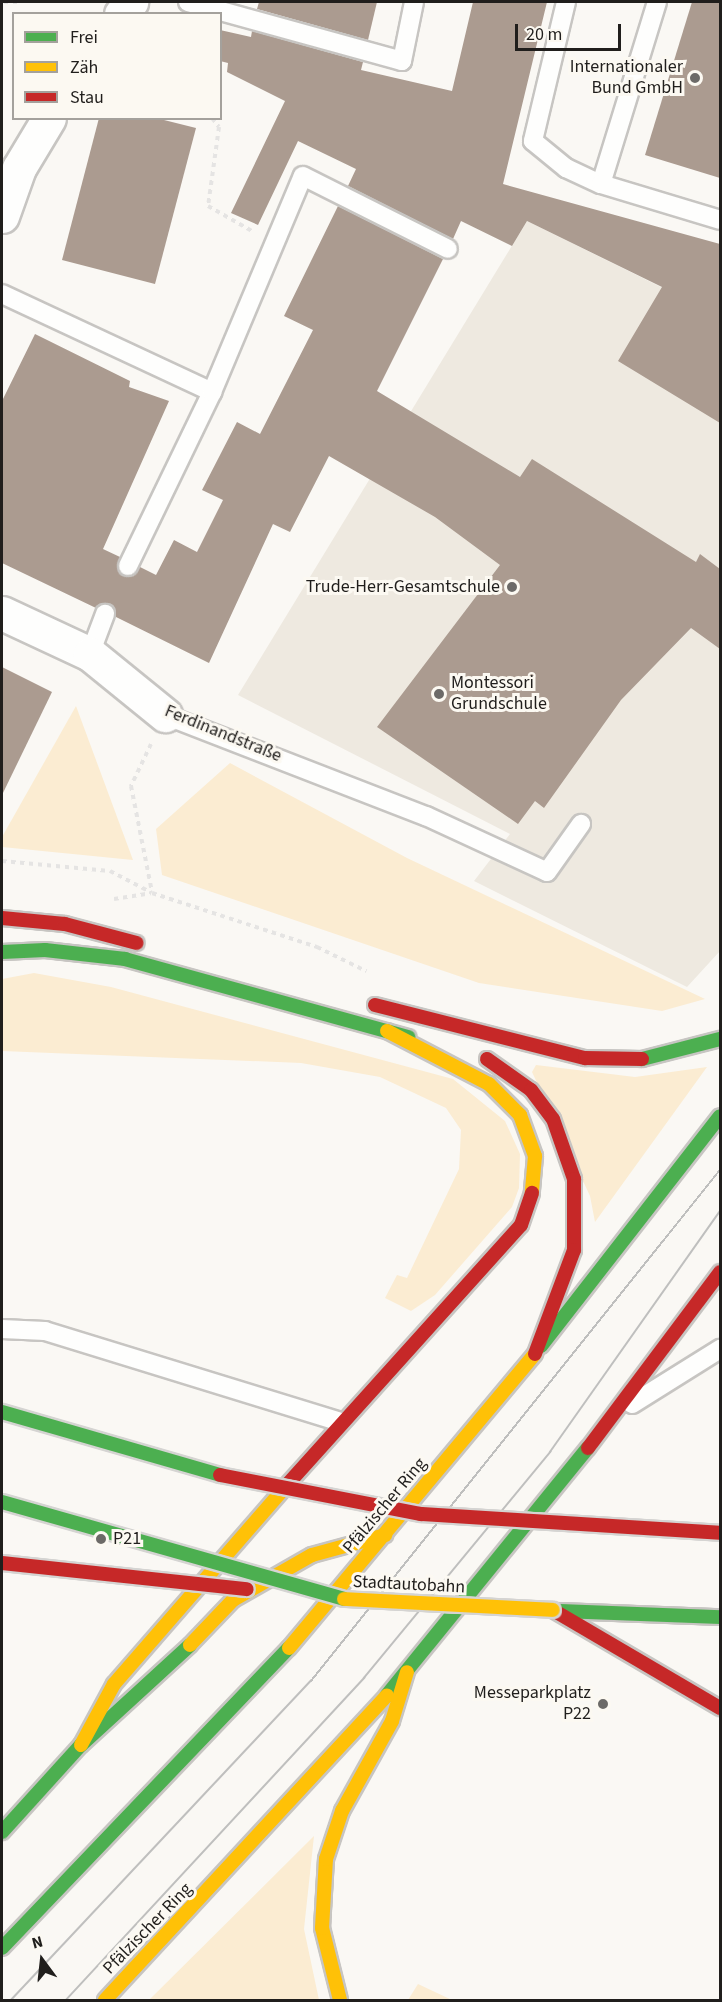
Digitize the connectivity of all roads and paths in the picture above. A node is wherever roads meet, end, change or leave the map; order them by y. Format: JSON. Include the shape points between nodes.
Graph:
{"nodes":[{"id":1,"x":4,"y":2,"type":"edge"},
{"id":2,"x":19,"y":2,"type":"edge"},
{"id":3,"x":188,"y":2,"type":"edge"},
{"id":4,"x":414,"y":2,"type":"edge"},
{"id":5,"x":566,"y":2,"type":"edge"},
{"id":6,"x":657,"y":2,"type":"edge"},
{"id":7,"x":49,"y":120,"type":"edge"},
{"id":8,"x":214,"y":120,"type":"edge"},
{"id":9,"x":601,"y":184,"type":"junction"},
{"id":10,"x":2,"y":216,"type":"edge"},
{"id":11,"x":720,"y":220,"type":"edge"},
{"id":12,"x":276,"y":245,"type":"junction"},
{"id":13,"x":448,"y":249,"type":"dead end"},
{"id":14,"x":2,"y":294,"type":"edge"},
{"id":15,"x":212,"y":392,"type":"junction"},
{"id":16,"x":128,"y":566,"type":"dead end"},
{"id":17,"x":2,"y":613,"type":"edge"},
{"id":18,"x":105,"y":614,"type":"dead end"},
{"id":19,"x":90,"y":654,"type":"junction"},
{"id":20,"x":165,"y":715,"type":"junction"},
{"id":21,"x":581,"y":824,"type":"dead end"},
{"id":22,"x":2,"y":861,"type":"edge"},
{"id":23,"x":152,"y":893,"type":"junction"},
{"id":24,"x":2,"y":918,"type":"edge"},
{"id":25,"x":157,"y":948,"type":"dead end"},
{"id":26,"x":2,"y":952,"type":"edge"},
{"id":27,"x":371,"y":974,"type":"dead end"},
{"id":28,"x":364,"y":1002,"type":"dead end"},
{"id":29,"x":387,"y":1031,"type":"junction"},
{"id":30,"x":720,"y":1039,"type":"edge"},
{"id":31,"x":720,"y":1116,"type":"edge"},
{"id":32,"x":720,"y":1272,"type":"edge"},
{"id":33,"x":2,"y":1329,"type":"edge"},
{"id":34,"x":720,"y":1348,"type":"edge"},
{"id":35,"x":535,"y":1353,"type":"junction"},
{"id":36,"x":2,"y":1412,"type":"edge"},
{"id":37,"x":617,"y":1412,"type":"junction"},
{"id":38,"x":340,"y":1422,"type":"junction"},
{"id":39,"x":2,"y":1502,"type":"edge"},
{"id":40,"x":720,"y":1533,"type":"edge"},
{"id":41,"x":385,"y":1534,"type":"junction"},
{"id":42,"x":2,"y":1563,"type":"edge"},
{"id":43,"x":348,"y":1600,"type":"junction"},
{"id":44,"x":553,"y":1610,"type":"junction"},
{"id":45,"x":720,"y":1617,"type":"edge"},
{"id":46,"x":407,"y":1672,"type":"junction"},
{"id":47,"x":720,"y":1708,"type":"edge"},
{"id":48,"x":81,"y":1745,"type":"junction"},
{"id":49,"x":2,"y":1832,"type":"edge"},
{"id":50,"x":2,"y":1948,"type":"edge"},
{"id":51,"x":105,"y":2001,"type":"edge"},
{"id":52,"x":340,"y":2001,"type":"edge"}],
"edges":[{"from":1,"to":2,"type":"path"},
{"from":3,"to":4,"type":"lane","via":[[402,61]]},
{"from":5,"to":9,"type":"lane","via":[[533,141],[566,168]]},
{"from":6,"to":9,"type":"lane"},
{"from":7,"to":10,"type":"street","via":[[19,168]]},
{"from":8,"to":12,"type":"path","via":[[219,127],[208,206]]},
{"from":9,"to":11,"type":"lane"},
{"from":12,"to":13,"type":"lane","via":[[303,176]]},
{"from":12,"to":15,"type":"lane"},
{"from":14,"to":15,"type":"lane"},
{"from":15,"to":16,"type":"lane"},
{"from":17,"to":19,"type":"street","name":"Ferdinandstraße"},
{"from":18,"to":19,"type":"lane"},
{"from":19,"to":20,"type":"street","name":"Ferdinandstraße"},
{"from":20,"to":21,"type":"lane","name":"Ferdinandstraße","via":[[426,816],[547,872]]},
{"from":20,"to":23,"type":"path","via":[[131,786]]},
{"from":22,"to":23,"type":"path","via":[[110,872]]},
{"from":23,"to":27,"type":"path","via":[[317,947]]},
{"from":24,"to":25,"type":"main road","via":[[65,924]]},
{"from":26,"to":29,"type":"main road","via":[[77,952],[125,959]]},
{"from":28,"to":30,"type":"main road","via":[[585,1058],[629,1061],[678,1054]]},
{"from":29,"to":35,"type":"main road","via":[[468,1053],[531,1090],[553,1119],[574,1179],[573,1250]]},
{"from":29,"to":38,"type":"main road","via":[[504,1096],[531,1134],[535,1179],[521,1225],[502,1251]]},
{"from":31,"to":35,"type":"main road","name":"Pfälzischer Ring"},
{"from":32,"to":37,"type":"main road","name":"Pfälzischer Ring"},
{"from":33,"to":38,"type":"lane","via":[[45,1331]]},
{"from":34,"to":37,"type":"lane"},
{"from":35,"to":41,"type":"main road","name":"Pfälzischer Ring"},
{"from":36,"to":40,"type":"main road","bridge":true,"via":[[206,1472],[315,1497],[455,1517]]},
{"from":37,"to":46,"type":"main road","name":"Pfälzischer Ring"},
{"from":38,"to":48,"type":"main road","via":[[114,1684]]},
{"from":39,"to":43,"type":"main road","name":"Stadtautobahn","bridge":true},
{"from":41,"to":48,"type":"main road","via":[[312,1555],[233,1599],[141,1695]]},
{"from":41,"to":50,"type":"main road","name":"Pfälzischer Ring","via":[[260,1682]]},
{"from":42,"to":43,"type":"main road","bridge":true},
{"from":43,"to":44,"type":"main road","name":"Stadtautobahn","bridge":true},
{"from":44,"to":45,"type":"main road","name":"Stadtautobahn"},
{"from":44,"to":47,"type":"main road"},
{"from":46,"to":51,"type":"main road","name":"Pfälzischer Ring","via":[[262,1836]]},
{"from":46,"to":52,"type":"main road","via":[[392,1721],[342,1811],[326,1860],[322,1928]]},
{"from":48,"to":49,"type":"main road"}]}
